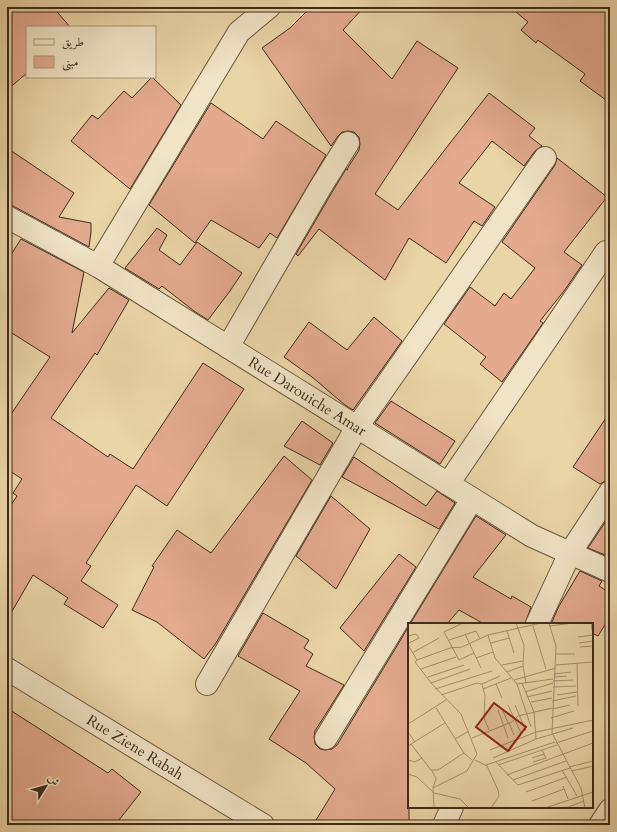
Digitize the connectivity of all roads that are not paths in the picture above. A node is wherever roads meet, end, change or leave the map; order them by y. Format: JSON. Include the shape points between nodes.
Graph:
{"nodes":[{"id":1,"x":269,"y":7,"type":"edge"},
{"id":2,"x":348,"y":143,"type":"dead end"},
{"id":3,"x":545,"y":158,"type":"dead end"},
{"id":4,"x":7,"y":217,"type":"edge"},
{"id":5,"x":606,"y":252,"type":"dead end"},
{"id":6,"x":98,"y":266,"type":"junction"},
{"id":7,"x":228,"y":347,"type":"junction"},
{"id":8,"x":357,"y":427,"type":"junction"},
{"id":9,"x":448,"y":484,"type":"junction"},
{"id":10,"x":610,"y":492,"type":"edge"},
{"id":11,"x":472,"y":499,"type":"junction"},
{"id":12,"x":570,"y":553,"type":"junction"},
{"id":13,"x":610,"y":571,"type":"edge"},
{"id":14,"x":537,"y":623,"type":"edge"},
{"id":15,"x":7,"y":669,"type":"edge"},
{"id":16,"x":207,"y":684,"type":"dead end"},
{"id":17,"x":326,"y":738,"type":"dead end"},
{"id":18,"x":452,"y":808,"type":"edge"},
{"id":19,"x":610,"y":810,"type":"edge"},
{"id":20,"x":263,"y":825,"type":"edge"},
{"id":21,"x":444,"y":825,"type":"edge"},
{"id":22,"x":600,"y":825,"type":"edge"}],
"edges":[{"from":1,"to":6,"type":"street","via":[[239,32]]},
{"from":2,"to":7,"type":"street"},
{"from":3,"to":8,"type":"street"},
{"from":4,"to":6,"type":"street","name":"Rue Darouiche Amar"},
{"from":5,"to":9,"type":"street"},
{"from":6,"to":7,"type":"street","name":"Rue Darouiche Amar"},
{"from":7,"to":8,"type":"street","name":"Rue Darouiche Amar"},
{"from":8,"to":9,"type":"street","name":"Rue Darouiche Amar"},
{"from":8,"to":16,"type":"street"},
{"from":9,"to":11,"type":"street","name":"Rue Darouiche Amar"},
{"from":10,"to":12,"type":"street"},
{"from":11,"to":12,"type":"street","name":"Rue Darouiche Amar","via":[[532,536]]},
{"from":11,"to":17,"type":"street"},
{"from":12,"to":13,"type":"street","name":"Rue Darouiche Amar"},
{"from":12,"to":14,"type":"street"},
{"from":15,"to":20,"type":"street","name":"Rue Ziene Rabah"},
{"from":18,"to":21,"type":"street"},
{"from":19,"to":22,"type":"street"}]}
